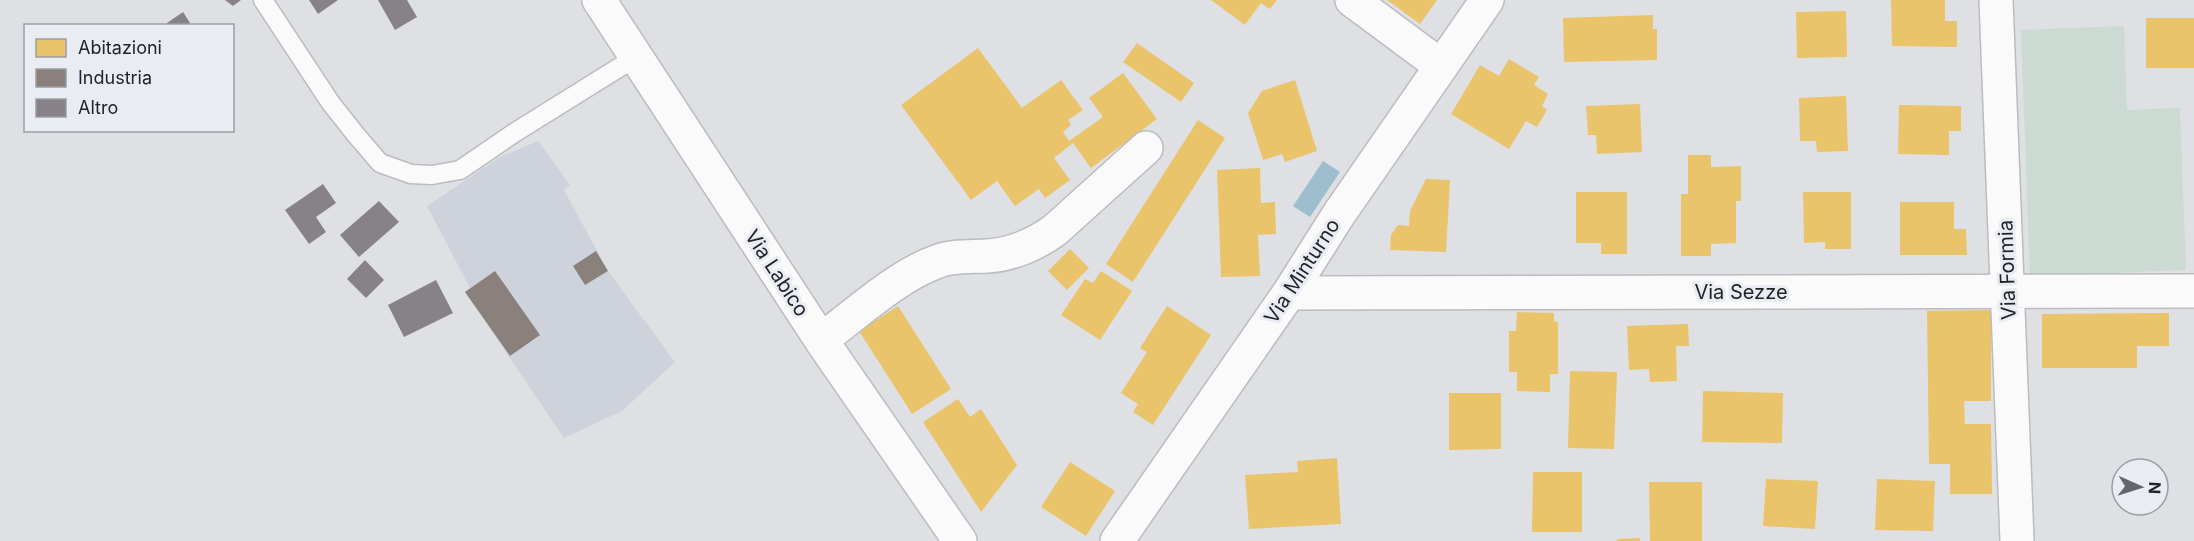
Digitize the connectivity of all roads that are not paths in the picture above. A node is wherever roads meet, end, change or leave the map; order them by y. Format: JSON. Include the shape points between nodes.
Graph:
{"nodes":[{"id":1,"x":263,"y":0,"type":"edge"},
{"id":2,"x":599,"y":0,"type":"edge"},
{"id":3,"x":1352,"y":0,"type":"edge"},
{"id":4,"x":1487,"y":0,"type":"edge"},
{"id":5,"x":1996,"y":0,"type":"edge"},
{"id":6,"x":636,"y":57,"type":"junction"},
{"id":7,"x":1441,"y":66,"type":"junction"},
{"id":8,"x":1146,"y":148,"type":"dead end"},
{"id":9,"x":2007,"y":291,"type":"junction"},
{"id":10,"x":2194,"y":291,"type":"edge"},
{"id":11,"x":1289,"y":293,"type":"junction"},
{"id":12,"x":821,"y":340,"type":"junction"},
{"id":13,"x":962,"y":541,"type":"edge"},
{"id":14,"x":1117,"y":541,"type":"edge"},
{"id":15,"x":2017,"y":541,"type":"edge"}],
"edges":[{"from":1,"to":6,"type":"lane","via":[[356,135],[380,163],[411,174],[460,170]]},
{"from":2,"to":6,"type":"street","name":"Via Labico"},
{"from":3,"to":7,"type":"street"},
{"from":4,"to":7,"type":"street","name":"Via Minturno"},
{"from":5,"to":9,"type":"street","name":"Via Formia"},
{"from":6,"to":12,"type":"street","name":"Via Labico"},
{"from":7,"to":11,"type":"street","name":"Via Minturno"},
{"from":8,"to":12,"type":"street","via":[[1043,238],[1008,253],[945,259],[929,265],[896,284]]},
{"from":9,"to":10,"type":"street","name":"Via Sezze"},
{"from":9,"to":11,"type":"street","name":"Via Sezze"},
{"from":9,"to":15,"type":"street","name":"Via Formia"},
{"from":11,"to":14,"type":"street","name":"Via Minturno"},
{"from":12,"to":13,"type":"street","name":"Via Labico"}]}
